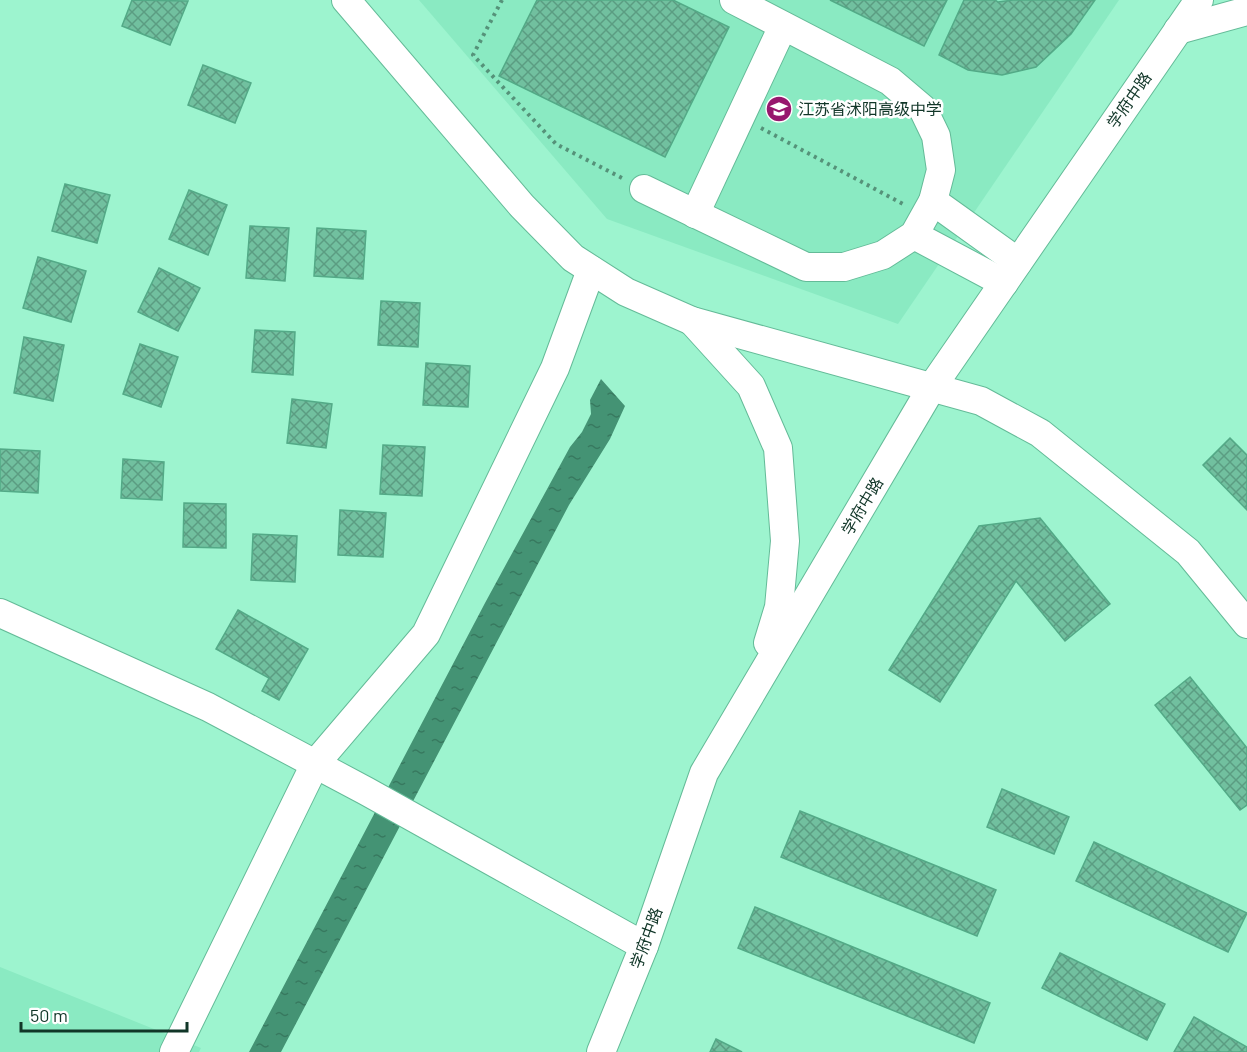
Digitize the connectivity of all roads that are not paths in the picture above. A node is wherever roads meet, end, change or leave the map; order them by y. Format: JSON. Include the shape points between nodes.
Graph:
{"nodes":[{"id":1,"x":346,"y":0,"type":"edge"},
{"id":2,"x":734,"y":0,"type":"edge"},
{"id":3,"x":1199,"y":0,"type":"edge"},
{"id":4,"x":1247,"y":11,"type":"edge"},
{"id":5,"x":783,"y":26,"type":"junction"},
{"id":6,"x":1178,"y":30,"type":"junction"},
{"id":7,"x":644,"y":189,"type":"road end"},
{"id":8,"x":694,"y":214,"type":"junction"},
{"id":9,"x":924,"y":217,"type":"junction"},
{"id":10,"x":591,"y":270,"type":"junction"},
{"id":11,"x":1011,"y":272,"type":"junction"},
{"id":12,"x":692,"y":321,"type":"junction"},
{"id":13,"x":932,"y":387,"type":"junction"},
{"id":14,"x":0,"y":613,"type":"edge"},
{"id":15,"x":1247,"y":624,"type":"edge"},
{"id":16,"x":755,"y":687,"type":"junction"},
{"id":17,"x":315,"y":764,"type":"junction"},
{"id":18,"x":644,"y":946,"type":"junction"},
{"id":19,"x":174,"y":1052,"type":"edge"},
{"id":20,"x":601,"y":1052,"type":"edge"}],
"edges":[{"from":1,"to":10,"type":"street","via":[[522,206],[573,258]]},
{"from":2,"to":5,"type":"street"},
{"from":3,"to":6,"type":"street","name":"学府中路"},
{"from":4,"to":6,"type":"street"},
{"from":5,"to":8,"type":"street"},
{"from":5,"to":9,"type":"street","via":[[890,81],[923,109],[936,136],[941,170]]},
{"from":6,"to":11,"type":"street","name":"学府中路"},
{"from":7,"to":8,"type":"street"},
{"from":8,"to":9,"type":"street","via":[[806,267],[844,267],[883,255]]},
{"from":9,"to":11,"type":"street"},
{"from":9,"to":11,"type":"street"},
{"from":10,"to":12,"type":"street","via":[[626,292]]},
{"from":10,"to":17,"type":"street","via":[[555,368],[426,634]]},
{"from":11,"to":13,"type":"street","name":"学府中路"},
{"from":12,"to":13,"type":"street"},
{"from":12,"to":16,"type":"street","via":[[751,386],[778,448],[785,541],[779,607]]},
{"from":13,"to":15,"type":"street","via":[[981,401],[1040,433],[1188,552]]},
{"from":13,"to":16,"type":"street","name":"学府中路"},
{"from":14,"to":17,"type":"street","via":[[208,707]]},
{"from":16,"to":18,"type":"street","name":"学府中路","via":[[704,772]]},
{"from":17,"to":18,"type":"street"},
{"from":17,"to":19,"type":"street"},
{"from":18,"to":20,"type":"street","name":"学府中路"}]}
